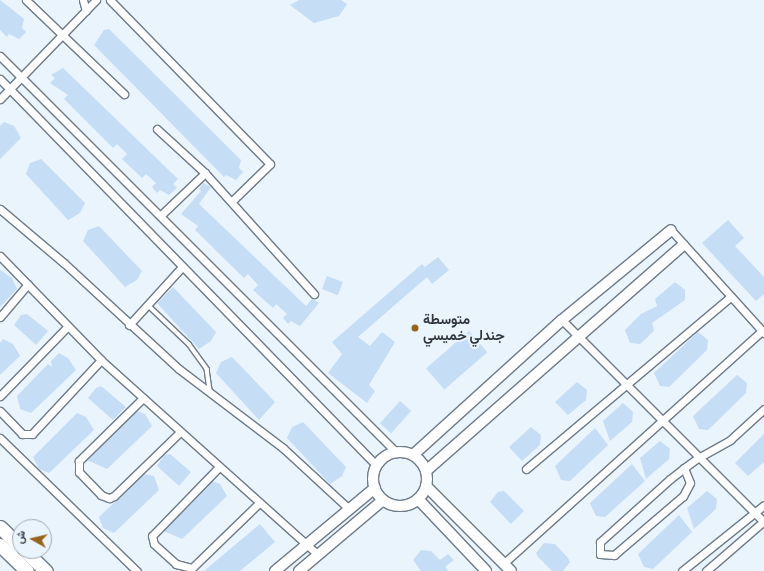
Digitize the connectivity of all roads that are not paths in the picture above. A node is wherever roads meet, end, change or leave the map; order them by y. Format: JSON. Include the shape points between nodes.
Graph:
{"nodes":[{"id":1,"x":26,"y":0,"type":"edge"},
{"id":2,"x":83,"y":0,"type":"edge"},
{"id":3,"x":96,"y":0,"type":"edge"},
{"id":4,"x":110,"y":0,"type":"edge"},
{"id":5,"x":86,"y":11,"type":"junction"},
{"id":6,"x":63,"y":35,"type":"junction"},
{"id":7,"x":0,"y":56,"type":"edge"},
{"id":8,"x":21,"y":78,"type":"junction"},
{"id":9,"x":0,"y":79,"type":"edge"},
{"id":10,"x":10,"y":89,"type":"junction"},
{"id":11,"x":124,"y":94,"type":"dead end"},
{"id":12,"x":0,"y":99,"type":"edge"},
{"id":13,"x":157,"y":129,"type":"dead end"},
{"id":14,"x":205,"y":173,"type":"junction"},
{"id":15,"x":231,"y":202,"type":"junction"},
{"id":16,"x":0,"y":209,"type":"edge"},
{"id":17,"x":161,"y":215,"type":"junction"},
{"id":18,"x":671,"y":230,"type":"joint"},
{"id":19,"x":683,"y":245,"type":"junction"},
{"id":20,"x":0,"y":256,"type":"edge"},
{"id":21,"x":182,"y":267,"type":"junction"},
{"id":22,"x":28,"y":284,"type":"junction"},
{"id":23,"x":314,"y":294,"type":"dead end"},
{"id":24,"x":730,"y":298,"type":"junction"},
{"id":25,"x":148,"y":305,"type":"junction"},
{"id":26,"x":0,"y":317,"type":"edge"},
{"id":27,"x":562,"y":320,"type":"junction"},
{"id":28,"x":129,"y":325,"type":"junction"},
{"id":29,"x":67,"y":327,"type":"junction"},
{"id":30,"x":763,"y":332,"type":"edge"},
{"id":31,"x":578,"y":336,"type":"junction"},
{"id":32,"x":101,"y":360,"type":"junction"},
{"id":33,"x":625,"y":384,"type":"junction"},
{"id":34,"x":210,"y":392,"type":"junction"},
{"id":35,"x":0,"y":396,"type":"edge"},
{"id":36,"x":143,"y":398,"type":"junction"},
{"id":37,"x":764,"y":409,"type":"edge"},
{"id":38,"x":0,"y":411,"type":"edge"},
{"id":39,"x":662,"y":421,"type":"junction"},
{"id":40,"x":180,"y":432,"type":"junction"},
{"id":41,"x":0,"y":438,"type":"edge"},
{"id":42,"x":396,"y":452,"type":"junction"},
{"id":43,"x":413,"y":455,"type":"junction"},
{"id":44,"x":698,"y":458,"type":"junction"},
{"id":45,"x":377,"y":466,"type":"junction"},
{"id":46,"x":219,"y":467,"type":"junction"},
{"id":47,"x":684,"y":468,"type":"junction"},
{"id":48,"x":526,"y":469,"type":"dead end"},
{"id":49,"x":426,"y":471,"type":"junction"},
{"id":50,"x":426,"y":486,"type":"junction"},
{"id":51,"x":375,"y":488,"type":"junction"},
{"id":52,"x":418,"y":499,"type":"junction"},
{"id":53,"x":383,"y":500,"type":"junction"},
{"id":54,"x":259,"y":503,"type":"junction"},
{"id":55,"x":764,"y":505,"type":"edge"},
{"id":56,"x":349,"y":509,"type":"junction"},
{"id":57,"x":755,"y":514,"type":"junction"},
{"id":58,"x":764,"y":522,"type":"edge"},
{"id":59,"x":0,"y":527,"type":"edge"},
{"id":60,"x":12,"y":538,"type":"edge"},
{"id":61,"x":307,"y":543,"type":"junction"},
{"id":62,"x":0,"y":545,"type":"edge"},
{"id":63,"x":318,"y":555,"type":"junction"},
{"id":64,"x":33,"y":559,"type":"edge"},
{"id":65,"x":504,"y":563,"type":"junction"},
{"id":66,"x":27,"y":571,"type":"edge"},
{"id":67,"x":46,"y":571,"type":"edge"},
{"id":68,"x":137,"y":571,"type":"edge"},
{"id":69,"x":275,"y":571,"type":"edge"},
{"id":70,"x":298,"y":571,"type":"edge"},
{"id":71,"x":486,"y":571,"type":"edge"},
{"id":72,"x":511,"y":571,"type":"edge"},
{"id":73,"x":682,"y":571,"type":"edge"},
{"id":74,"x":706,"y":571,"type":"edge"}],
"edges":[{"from":1,"to":6,"type":"street"},
{"from":2,"to":5,"type":"street"},
{"from":3,"to":5,"type":"street"},
{"from":4,"to":15,"type":"street","via":[[270,164]]},
{"from":5,"to":6,"type":"street"},
{"from":6,"to":8,"type":"street"},
{"from":6,"to":11,"type":"street"},
{"from":7,"to":8,"type":"street"},
{"from":8,"to":10,"type":"street"},
{"from":8,"to":17,"type":"street"},
{"from":9,"to":10,"type":"street"},
{"from":10,"to":12,"type":"street"},
{"from":10,"to":21,"type":"street"},
{"from":13,"to":14,"type":"street"},
{"from":14,"to":15,"type":"street"},
{"from":14,"to":17,"type":"street"},
{"from":15,"to":23,"type":"street"},
{"from":16,"to":28,"type":"street","via":[[64,262]]},
{"from":17,"to":42,"type":"street"},
{"from":18,"to":19,"type":"street"},
{"from":18,"to":27,"type":"street"},
{"from":19,"to":24,"type":"street"},
{"from":19,"to":31,"type":"street"},
{"from":20,"to":22,"type":"street"},
{"from":21,"to":25,"type":"street"},
{"from":21,"to":45,"type":"street"},
{"from":22,"to":26,"type":"street"},
{"from":22,"to":29,"type":"street"},
{"from":24,"to":30,"type":"street"},
{"from":24,"to":33,"type":"street"},
{"from":25,"to":28,"type":"street"},
{"from":25,"to":34,"type":"lane","via":[[194,350],[207,368]]},
{"from":27,"to":31,"type":"street"},
{"from":27,"to":43,"type":"street"},
{"from":28,"to":34,"type":"street"},
{"from":29,"to":32,"type":"street"},
{"from":29,"to":35,"type":"street"},
{"from":30,"to":39,"type":"street"},
{"from":31,"to":33,"type":"street"},
{"from":31,"to":49,"type":"street"},
{"from":32,"to":36,"type":"street"},
{"from":32,"to":38,"type":"street","via":[[32,434],[22,434]]},
{"from":33,"to":39,"type":"street"},
{"from":33,"to":48,"type":"street"},
{"from":34,"to":56,"type":"street","via":[[283,448]]},
{"from":36,"to":40,"type":"street"},
{"from":36,"to":40,"type":"street","via":[[79,461],[79,472],[101,495],[109,498],[114,496]]},
{"from":37,"to":44,"type":"street","via":[[730,440]]},
{"from":39,"to":44,"type":"street"},
{"from":39,"to":65,"type":"street"},
{"from":40,"to":46,"type":"street"},
{"from":41,"to":68,"type":"street"},
{"from":42,"to":43,"type":"street"},
{"from":42,"to":45,"type":"street"},
{"from":43,"to":49,"type":"street"},
{"from":44,"to":47,"type":"street"},
{"from":44,"to":57,"type":"street"},
{"from":45,"to":51,"type":"street"},
{"from":46,"to":54,"type":"street"},
{"from":46,"to":54,"type":"street","via":[[152,536],[154,544],[176,564],[192,568]]},
{"from":47,"to":47,"type":"street","via":[[690,482],[683,496],[614,555],[600,554],[600,542]]},
{"from":49,"to":50,"type":"street"},
{"from":50,"to":52,"type":"street"},
{"from":50,"to":65,"type":"street"},
{"from":51,"to":53,"type":"street"},
{"from":51,"to":56,"type":"street"},
{"from":52,"to":53,"type":"street","via":[[404,505]]},
{"from":52,"to":71,"type":"street"},
{"from":53,"to":63,"type":"street"},
{"from":54,"to":61,"type":"street"},
{"from":55,"to":57,"type":"street"},
{"from":56,"to":61,"type":"street"},
{"from":57,"to":58,"type":"street"},
{"from":57,"to":73,"type":"street"},
{"from":58,"to":74,"type":"street"},
{"from":59,"to":60,"type":"highway"},
{"from":61,"to":63,"type":"street"},
{"from":61,"to":69,"type":"street"},
{"from":62,"to":66,"type":"highway"},
{"from":63,"to":70,"type":"street"},
{"from":64,"to":67,"type":"highway"},
{"from":65,"to":72,"type":"street"}]}
